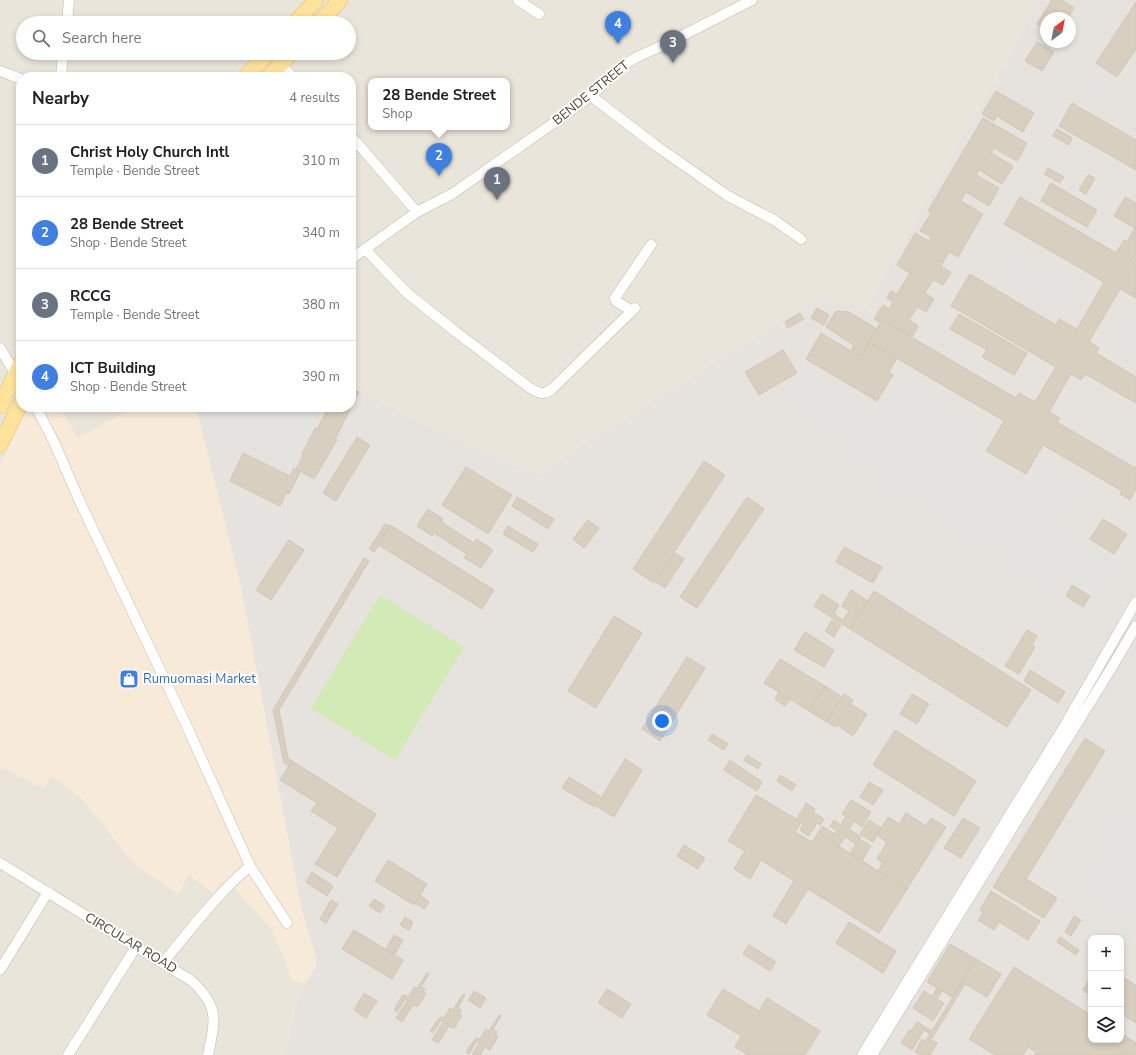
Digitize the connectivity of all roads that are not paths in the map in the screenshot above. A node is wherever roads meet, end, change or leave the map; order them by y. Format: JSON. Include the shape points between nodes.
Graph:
{"nodes":[{"id":1,"x":69,"y":0,"type":"edge"},
{"id":2,"x":316,"y":0,"type":"edge"},
{"id":3,"x":340,"y":0,"type":"edge"},
{"id":4,"x":518,"y":0,"type":"edge"},
{"id":5,"x":752,"y":0,"type":"edge"},
{"id":6,"x":539,"y":14,"type":"dead end"},
{"id":7,"x":68,"y":16,"type":"edge"},
{"id":8,"x":301,"y":16,"type":"edge"},
{"id":9,"x":325,"y":16,"type":"edge"},
{"id":10,"x":62,"y":60,"type":"edge"},
{"id":11,"x":261,"y":60,"type":"edge"},
{"id":12,"x":285,"y":60,"type":"edge"},
{"id":13,"x":280,"y":65,"type":"junction"},
{"id":14,"x":0,"y":71,"type":"edge"},
{"id":15,"x":61,"y":72,"type":"edge"},
{"id":16,"x":250,"y":72,"type":"edge"},
{"id":17,"x":274,"y":72,"type":"edge"},
{"id":18,"x":288,"y":72,"type":"edge"},
{"id":19,"x":16,"y":77,"type":"edge"},
{"id":20,"x":591,"y":96,"type":"junction"},
{"id":21,"x":356,"y":142,"type":"edge"},
{"id":22,"x":417,"y":212,"type":"junction"},
{"id":23,"x":801,"y":239,"type":"dead end"},
{"id":24,"x":651,"y":245,"type":"dead end"},
{"id":25,"x":365,"y":249,"type":"junction"},
{"id":26,"x":356,"y":255,"type":"edge"},
{"id":27,"x":0,"y":348,"type":"edge"},
{"id":28,"x":16,"y":369,"type":"edge"},
{"id":29,"x":16,"y":378,"type":"edge"},
{"id":30,"x":0,"y":406,"type":"edge"},
{"id":31,"x":16,"y":412,"type":"edge"},
{"id":32,"x":39,"y":412,"type":"edge"},
{"id":33,"x":0,"y":445,"type":"edge"},
{"id":34,"x":1136,"y":602,"type":"edge"},
{"id":35,"x":1136,"y":626,"type":"edge"},
{"id":36,"x":0,"y":863,"type":"edge"},
{"id":37,"x":250,"y":866,"type":"junction"},
{"id":38,"x":48,"y":892,"type":"junction"},
{"id":39,"x":287,"y":923,"type":"dead end"},
{"id":40,"x":136,"y":947,"type":"junction"},
{"id":41,"x":163,"y":963,"type":"junction"},
{"id":42,"x":0,"y":970,"type":"edge"},
{"id":43,"x":68,"y":1055,"type":"edge"},
{"id":44,"x":208,"y":1055,"type":"edge"},
{"id":45,"x":862,"y":1055,"type":"edge"},
{"id":46,"x":872,"y":1055,"type":"edge"}],
"edges":[{"from":1,"to":7,"type":"street"},
{"from":2,"to":8,"type":"main road"},
{"from":3,"to":9,"type":"main road"},
{"from":4,"to":6,"type":"street"},
{"from":5,"to":20,"type":"street","name":"BENDE STREET","via":[[637,57],[622,66]]},
{"from":10,"to":15,"type":"street"},
{"from":11,"to":16,"type":"main road"},
{"from":12,"to":13,"type":"main road"},
{"from":13,"to":17,"type":"main road"},
{"from":13,"to":18,"type":"street"},
{"from":14,"to":19,"type":"street"},
{"from":20,"to":22,"type":"street","name":"BENDE STREET","via":[[452,194]]},
{"from":20,"to":23,"type":"street","via":[[728,196],[774,220]]},
{"from":21,"to":22,"type":"street"},
{"from":22,"to":25,"type":"street","name":"BENDE STREET"},
{"from":24,"to":25,"type":"street","via":[[616,294],[616,301],[633,310],[544,394],[530,388],[413,298]]},
{"from":25,"to":26,"type":"street","name":"BENDE STREET"},
{"from":27,"to":28,"type":"street"},
{"from":29,"to":30,"type":"main road"},
{"from":31,"to":33,"type":"main road"},
{"from":32,"to":37,"type":"street"},
{"from":34,"to":45,"type":"street","via":[[1065,725]]},
{"from":35,"to":46,"type":"street"},
{"from":36,"to":38,"type":"street","name":"CIRCULAR ROAD"},
{"from":37,"to":39,"type":"street"},
{"from":37,"to":41,"type":"street","via":[[212,904]]},
{"from":38,"to":40,"type":"street","name":"CIRCULAR ROAD"},
{"from":38,"to":42,"type":"street"},
{"from":40,"to":41,"type":"street","name":"CIRCULAR ROAD"},
{"from":40,"to":43,"type":"street"},
{"from":41,"to":44,"type":"street","name":"CIRCULAR ROAD","via":[[192,981],[211,1005],[213,1028]]}]}
